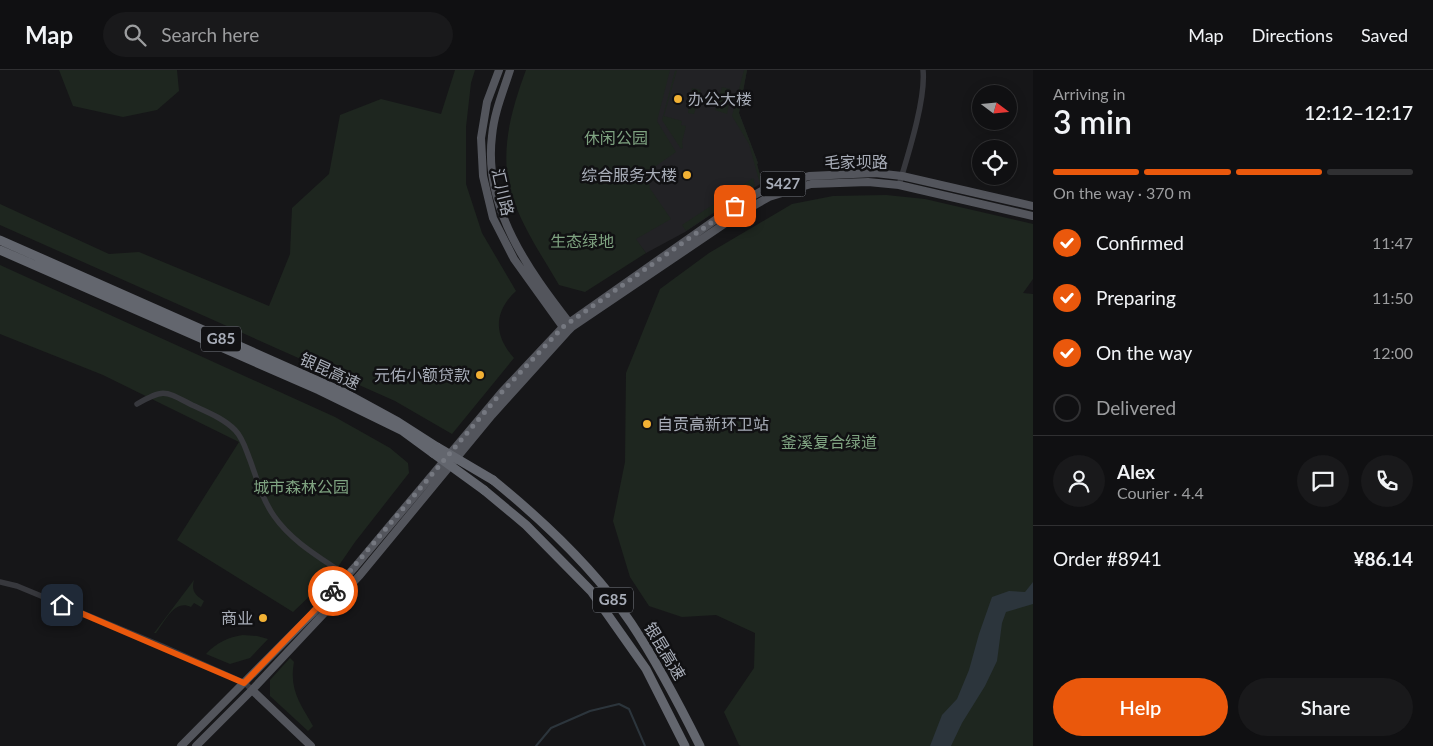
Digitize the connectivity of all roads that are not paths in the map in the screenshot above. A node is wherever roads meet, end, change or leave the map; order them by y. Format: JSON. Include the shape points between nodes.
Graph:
{"nodes":[{"id":1,"x":498,"y":70,"type":"edge"},
{"id":2,"x":510,"y":70,"type":"edge"},
{"id":3,"x":923,"y":70,"type":"edge"},
{"id":4,"x":902,"y":176,"type":"junction"},
{"id":5,"x":899,"y":185,"type":"junction"},
{"id":6,"x":1033,"y":206,"type":"edge"},
{"id":7,"x":1033,"y":216,"type":"edge"},
{"id":8,"x":0,"y":240,"type":"edge"},
{"id":9,"x":0,"y":250,"type":"edge"},
{"id":10,"x":568,"y":327,"type":"junction"},
{"id":11,"x":137,"y":404,"type":"dead end"},
{"id":12,"x":435,"y":450,"type":"junction"},
{"id":13,"x":347,"y":576,"type":"junction"},
{"id":14,"x":0,"y":582,"type":"edge"},
{"id":15,"x":244,"y":683,"type":"junction"},
{"id":16,"x":252,"y":690,"type":"junction"},
{"id":17,"x":181,"y":746,"type":"edge"},
{"id":18,"x":196,"y":746,"type":"edge"},
{"id":19,"x":311,"y":746,"type":"edge"},
{"id":20,"x":685,"y":746,"type":"edge"},
{"id":21,"x":700,"y":746,"type":"edge"}],
"edges":[{"from":1,"to":10,"type":"main road","name":"汇川路","via":[[487,102],[481,138],[482,176],[493,218],[514,259]]},
{"from":2,"to":10,"type":"main road","name":"汇川路","via":[[492,137],[492,174],[502,216],[522,256]]},
{"from":3,"to":4,"type":"street","via":[[920,104]]},
{"from":4,"to":5,"type":"street"},
{"from":4,"to":6,"type":"main road","name":"毛家坝路","number":"S427"},
{"from":4,"to":10,"type":"main road","name":"毛家坝路","number":"S427","via":[[875,172],[809,176],[767,188],[735,206]]},
{"from":5,"to":7,"type":"main road","name":"毛家坝路","number":"S427"},
{"from":5,"to":10,"type":"main road","name":"毛家坝路","number":"S427","via":[[868,182],[811,184],[769,197]]},
{"from":8,"to":12,"type":"highway","name":"银昆高速","number":"G85","via":[[342,392],[398,422]]},
{"from":9,"to":12,"type":"highway","name":"银昆高速","number":"G85","via":[[319,390],[404,431]]},
{"from":10,"to":13,"type":"main road","number":"S427","via":[[501,393]]},
{"from":10,"to":16,"type":"main road","number":"S427","via":[[360,575]]},
{"from":11,"to":13,"type":"street","via":[[155,393],[164,392],[227,423],[244,443],[265,503],[286,532]]},
{"from":12,"to":20,"type":"highway","name":"银昆高速","number":"G85","bridge":true,"via":[[526,525],[591,591],[646,669]]},
{"from":12,"to":21,"type":"highway","name":"银昆高速","number":"G85","bridge":true,"via":[[493,480],[558,538],[597,581],[630,621],[666,679]]},
{"from":13,"to":15,"type":"main road","number":"S427"},
{"from":14,"to":15,"type":"street","via":[[46,598]]},
{"from":15,"to":16,"type":"street"},
{"from":15,"to":17,"type":"main road","number":"S427"},
{"from":16,"to":18,"type":"main road","number":"S427"},
{"from":16,"to":19,"type":"main road"}]}
